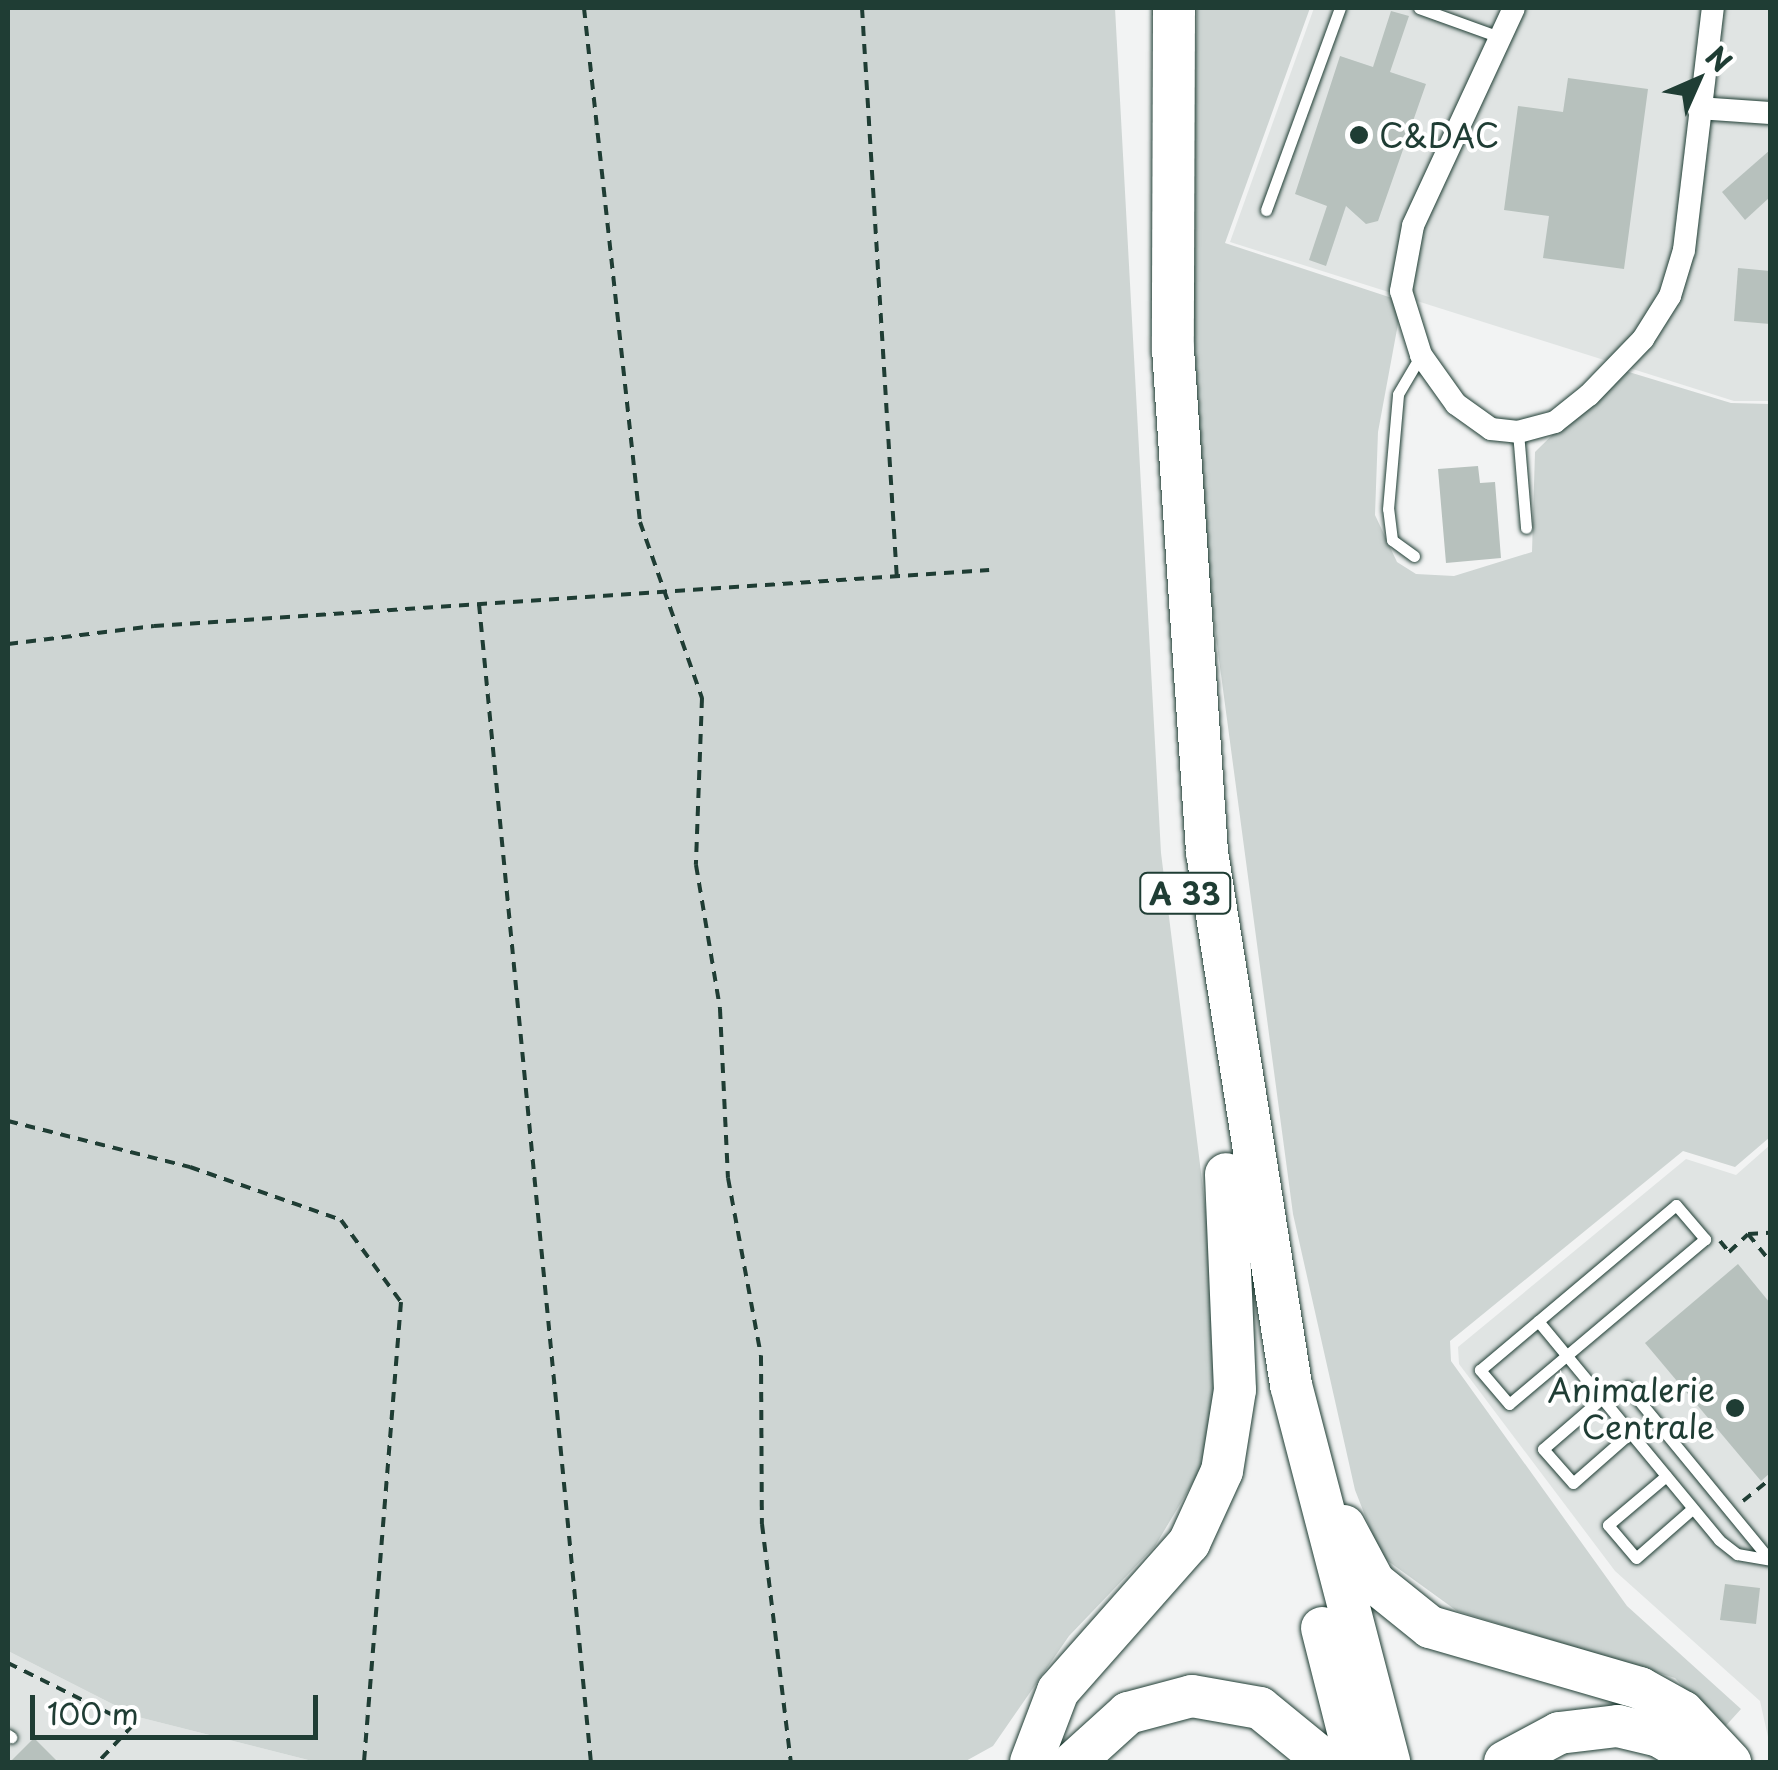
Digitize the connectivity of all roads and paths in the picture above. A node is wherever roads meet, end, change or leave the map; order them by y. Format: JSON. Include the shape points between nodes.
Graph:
{"nodes":[{"id":1,"x":584,"y":8,"type":"edge"},
{"id":2,"x":862,"y":8,"type":"edge"},
{"id":3,"x":1149,"y":8,"type":"edge"},
{"id":4,"x":1174,"y":8,"type":"edge"},
{"id":5,"x":1340,"y":8,"type":"edge"},
{"id":6,"x":1419,"y":8,"type":"edge"},
{"id":7,"x":1514,"y":8,"type":"edge"},
{"id":8,"x":1712,"y":8,"type":"edge"},
{"id":9,"x":1502,"y":38,"type":"junction"},
{"id":10,"x":1698,"y":108,"type":"junction"},
{"id":11,"x":1770,"y":113,"type":"edge"},
{"id":12,"x":1266,"y":210,"type":"dead end"},
{"id":13,"x":1421,"y":355,"type":"junction"},
{"id":14,"x":1518,"y":432,"type":"junction"},
{"id":15,"x":1526,"y":528,"type":"dead end"},
{"id":16,"x":1414,"y":556,"type":"dead end"},
{"id":17,"x":989,"y":570,"type":"dead end"},
{"id":18,"x":897,"y":581,"type":"junction"},
{"id":19,"x":664,"y":592,"type":"junction"},
{"id":20,"x":479,"y":604,"type":"junction"},
{"id":21,"x":8,"y":644,"type":"edge"},
{"id":22,"x":8,"y":1121,"type":"edge"},
{"id":23,"x":1226,"y":1174,"type":"junction"},
{"id":24,"x":1770,"y":1233,"type":"edge"},
{"id":25,"x":1748,"y":1234,"type":"junction"},
{"id":26,"x":1705,"y":1239,"type":"junction"},
{"id":27,"x":1770,"y":1260,"type":"edge"},
{"id":28,"x":1538,"y":1321,"type":"junction"},
{"id":29,"x":1280,"y":1325,"type":"junction"},
{"id":30,"x":1567,"y":1356,"type":"junction"},
{"id":31,"x":1627,"y":1386,"type":"dead end"},
{"id":32,"x":1602,"y":1398,"type":"junction"},
{"id":33,"x":1630,"y":1433,"type":"junction"},
{"id":34,"x":1666,"y":1476,"type":"junction"},
{"id":35,"x":1692,"y":1508,"type":"junction"},
{"id":36,"x":1770,"y":1560,"type":"edge"},
{"id":37,"x":8,"y":1664,"type":"edge"},
{"id":38,"x":98,"y":1762,"type":"edge"},
{"id":39,"x":364,"y":1762,"type":"edge"},
{"id":40,"x":592,"y":1762,"type":"edge"},
{"id":41,"x":791,"y":1762,"type":"edge"},
{"id":42,"x":1030,"y":1762,"type":"edge"},
{"id":43,"x":1074,"y":1762,"type":"edge"},
{"id":44,"x":1326,"y":1762,"type":"edge"},
{"id":45,"x":1356,"y":1762,"type":"edge"},
{"id":46,"x":1389,"y":1762,"type":"edge"},
{"id":47,"x":1506,"y":1762,"type":"edge"},
{"id":48,"x":1703,"y":1762,"type":"edge"},
{"id":49,"x":1730,"y":1762,"type":"edge"}],
"edges":[{"from":1,"to":19,"type":"path","via":[[640,522]]},
{"from":2,"to":18,"type":"path"},
{"from":3,"to":23,"type":"highway","number":"A 33","via":[[1142,207],[1156,622],[1198,1018]]},
{"from":4,"to":29,"type":"highway","number":"A 33","via":[[1172,332],[1192,704],[1229,1018]]},
{"from":5,"to":12,"type":"lane"},
{"from":6,"to":9,"type":"lane"},
{"from":7,"to":9,"type":"street"},
{"from":8,"to":10,"type":"street"},
{"from":9,"to":13,"type":"street","via":[[1408,238],[1401,291]]},
{"from":10,"to":11,"type":"street"},
{"from":10,"to":14,"type":"street","via":[[1684,250],[1657,319],[1570,412]]},
{"from":13,"to":14,"type":"street","via":[[1468,416]]},
{"from":13,"to":16,"type":"lane","via":[[1398,394],[1388,509],[1392,540]]},
{"from":14,"to":15,"type":"lane"},
{"from":17,"to":18,"type":"path"},
{"from":18,"to":19,"type":"path"},
{"from":19,"to":20,"type":"path"},
{"from":19,"to":41,"type":"path","via":[[702,698],[696,866],[720,1009],[728,1178],[762,1356],[762,1524]]},
{"from":20,"to":21,"type":"path"},
{"from":20,"to":40,"type":"path"},
{"from":22,"to":39,"type":"path","via":[[190,1167],[342,1220],[401,1302]]},
{"from":23,"to":42,"type":"highway","via":[[1235,1390],[1222,1471],[1188,1543],[1058,1691]]},
{"from":23,"to":45,"type":"highway","number":"A 33","via":[[1264,1379]]},
{"from":24,"to":25,"type":"path"},
{"from":25,"to":26,"type":"path","via":[[1728,1252],[1714,1234]]},
{"from":25,"to":27,"type":"path"},
{"from":26,"to":28,"type":"lane","via":[[1676,1205]]},
{"from":26,"to":30,"type":"lane"},
{"from":28,"to":30,"type":"lane"},
{"from":28,"to":30,"type":"lane","via":[[1480,1370],[1509,1404]]},
{"from":29,"to":46,"type":"highway","number":"A 33"},
{"from":29,"to":49,"type":"highway","via":[[1350,1545],[1382,1591],[1452,1636],[1662,1698],[1701,1727]]},
{"from":30,"to":32,"type":"lane"},
{"from":31,"to":36,"type":"lane"},
{"from":32,"to":33,"type":"lane"},
{"from":32,"to":33,"type":"lane","via":[[1543,1449],[1573,1484]]},
{"from":33,"to":34,"type":"lane"},
{"from":34,"to":35,"type":"lane"},
{"from":34,"to":35,"type":"lane","via":[[1608,1525],[1636,1558]]},
{"from":35,"to":36,"type":"lane","via":[[1737,1554]]},
{"from":37,"to":38,"type":"path","via":[[133,1725]]},
{"from":43,"to":44,"type":"highway","via":[[1128,1713],[1192,1696],[1260,1708]]},
{"from":47,"to":48,"type":"highway","via":[[1546,1738],[1600,1726],[1660,1736]]}]}
